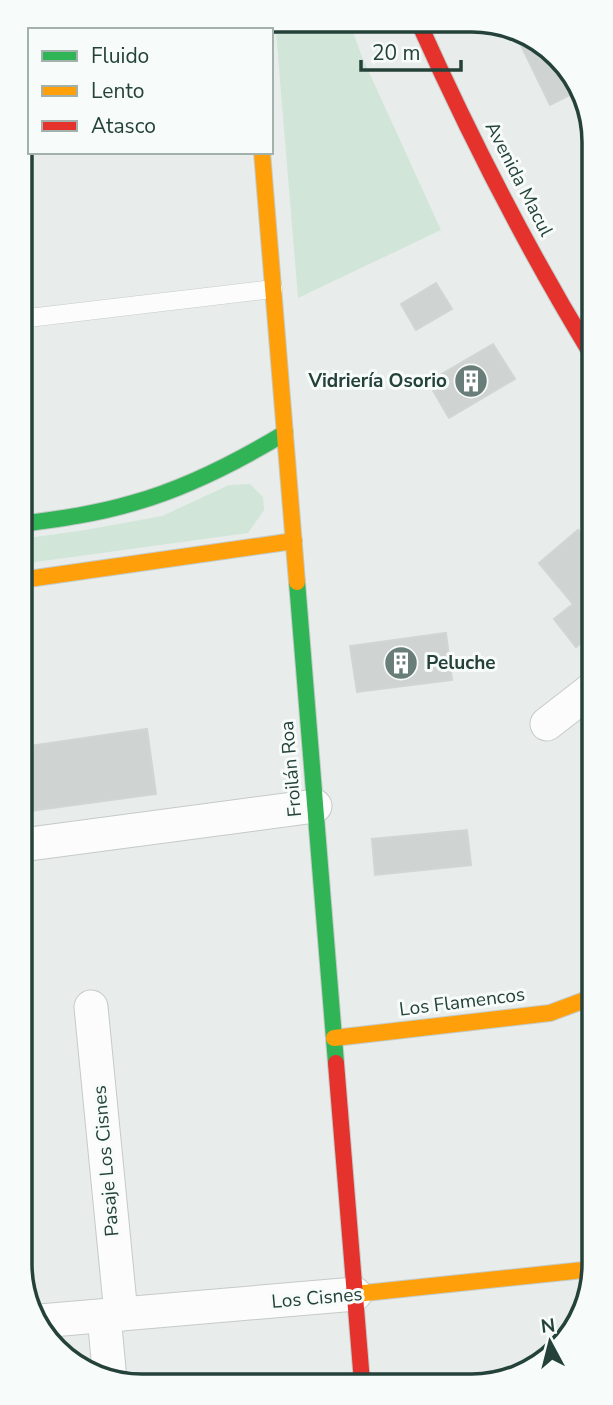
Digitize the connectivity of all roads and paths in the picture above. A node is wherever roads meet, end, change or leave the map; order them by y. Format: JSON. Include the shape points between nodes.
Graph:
{"nodes":[{"id":1,"x":423,"y":32,"type":"edge"},
{"id":2,"x":262,"y":154,"type":"edge"},
{"id":3,"x":273,"y":289,"type":"junction"},
{"id":4,"x":32,"y":319,"type":"edge"},
{"id":5,"x":582,"y":332,"type":"edge"},
{"id":6,"x":285,"y":433,"type":"junction"},
{"id":7,"x":32,"y":522,"type":"edge"},
{"id":8,"x":294,"y":541,"type":"junction"},
{"id":9,"x":32,"y":578,"type":"edge"},
{"id":10,"x":582,"y":697,"type":"edge"},
{"id":11,"x":547,"y":724,"type":"dead end"},
{"id":12,"x":315,"y":806,"type":"junction"},
{"id":13,"x":32,"y":844,"type":"edge"},
{"id":14,"x":581,"y":1002,"type":"edge"},
{"id":15,"x":91,"y":1007,"type":"dead end"},
{"id":16,"x":334,"y":1038,"type":"junction"},
{"id":17,"x":581,"y":1270,"type":"edge"},
{"id":18,"x":355,"y":1294,"type":"junction"},
{"id":19,"x":112,"y":1315,"type":"junction"},
{"id":20,"x":48,"y":1320,"type":"edge"},
{"id":21,"x":110,"y":1369,"type":"edge"},
{"id":22,"x":361,"y":1374,"type":"edge"}],
"edges":[{"from":1,"to":5,"type":"main road","name":"Avenida Macul","via":[[480,152]]},
{"from":2,"to":3,"type":"main road","name":"Froilán Roa"},
{"from":3,"to":4,"type":"lane"},
{"from":3,"to":6,"type":"main road","name":"Froilán Roa"},
{"from":6,"to":7,"type":"main road","via":[[177,489],[106,510]]},
{"from":6,"to":8,"type":"main road","name":"Froilán Roa"},
{"from":8,"to":9,"type":"main road"},
{"from":8,"to":12,"type":"main road","name":"Froilán Roa"},
{"from":10,"to":11,"type":"street"},
{"from":12,"to":13,"type":"street"},
{"from":12,"to":16,"type":"main road","name":"Froilán Roa"},
{"from":14,"to":16,"type":"main road","name":"Los Flamencos","via":[[550,1013]]},
{"from":15,"to":19,"type":"street","name":"Pasaje Los Cisnes"},
{"from":16,"to":18,"type":"main road","name":"Froilán Roa"},
{"from":17,"to":18,"type":"main road","name":"Los Cisnes"},
{"from":18,"to":19,"type":"street","name":"Los Cisnes"},
{"from":18,"to":22,"type":"main road","name":"Froilán Roa"},
{"from":19,"to":20,"type":"street","name":"Los Cisnes"},
{"from":19,"to":21,"type":"street","name":"Pasaje Los Cisnes"}]}
